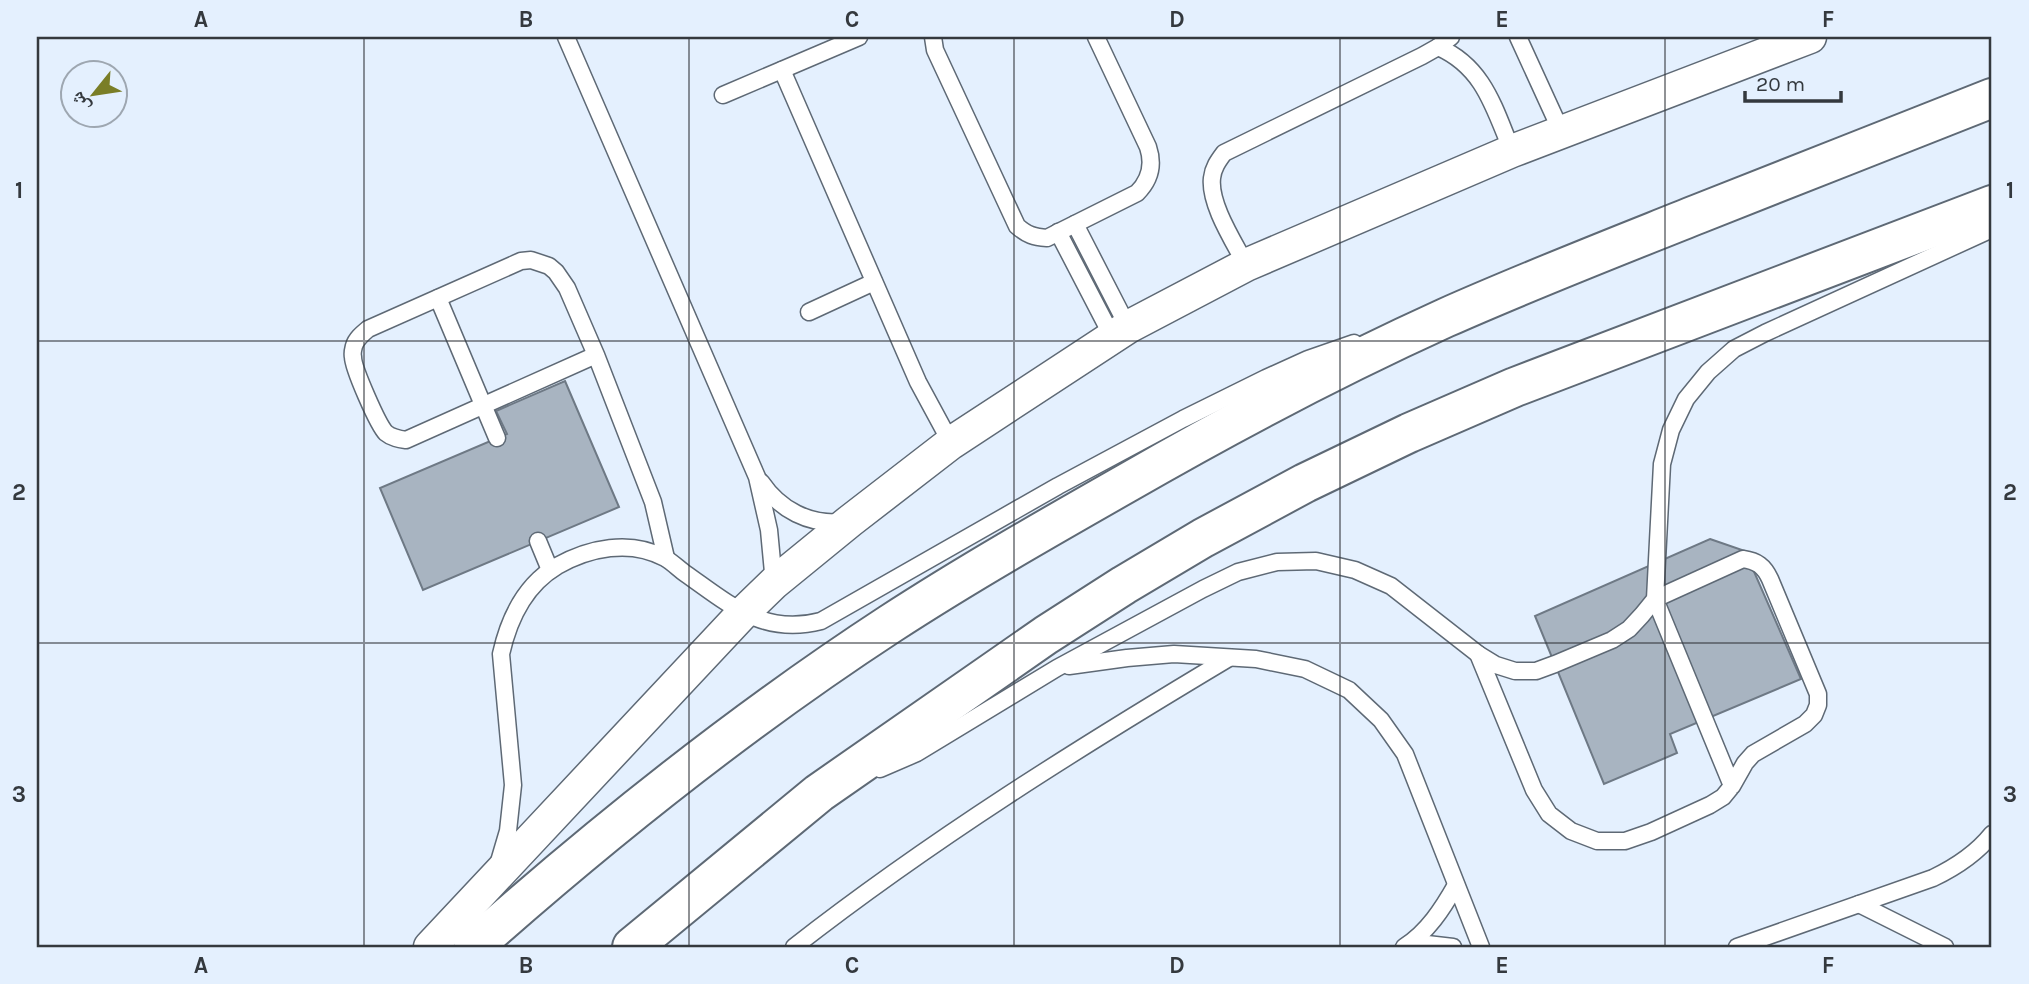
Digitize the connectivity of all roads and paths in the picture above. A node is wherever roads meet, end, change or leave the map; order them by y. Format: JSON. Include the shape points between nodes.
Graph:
{"nodes":[{"id":1,"x":566,"y":37,"type":"edge"},
{"id":2,"x":859,"y":37,"type":"edge"},
{"id":3,"x":933,"y":37,"type":"edge"},
{"id":4,"x":1096,"y":37,"type":"edge"},
{"id":5,"x":1451,"y":37,"type":"edge"},
{"id":6,"x":1518,"y":37,"type":"edge"},
{"id":7,"x":1810,"y":37,"type":"edge"},
{"id":8,"x":1438,"y":47,"type":"junction"},
{"id":9,"x":782,"y":70,"type":"junction"},
{"id":10,"x":723,"y":94,"type":"dead end"},
{"id":11,"x":1992,"y":98,"type":"edge"},
{"id":12,"x":1561,"y":131,"type":"junction"},
{"id":13,"x":1513,"y":151,"type":"junction"},
{"id":14,"x":1992,"y":205,"type":"edge"},
{"id":15,"x":1075,"y":224,"type":"junction"},
{"id":16,"x":1992,"y":229,"type":"edge"},
{"id":17,"x":1058,"y":232,"type":"junction"},
{"id":18,"x":1246,"y":265,"type":"junction"},
{"id":19,"x":874,"y":282,"type":"junction"},
{"id":20,"x":438,"y":298,"type":"junction"},
{"id":21,"x":809,"y":312,"type":"dead end"},
{"id":22,"x":1444,"y":319,"type":"junction"},
{"id":23,"x":1120,"y":331,"type":"junction"},
{"id":24,"x":596,"y":355,"type":"junction"},
{"id":25,"x":484,"y":406,"type":"junction"},
{"id":26,"x":497,"y":438,"type":"dead end"},
{"id":27,"x":951,"y":443,"type":"junction"},
{"id":28,"x":757,"y":477,"type":"junction"},
{"id":29,"x":850,"y":522,"type":"junction"},
{"id":30,"x":538,"y":541,"type":"dead end"},
{"id":31,"x":666,"y":558,"type":"junction"},
{"id":32,"x":550,"y":570,"type":"junction"},
{"id":33,"x":774,"y":583,"type":"junction"},
{"id":34,"x":1655,"y":599,"type":"junction"},
{"id":35,"x":743,"y":613,"type":"junction"},
{"id":36,"x":1478,"y":654,"type":"junction"},
{"id":37,"x":1230,"y":658,"type":"junction"},
{"id":38,"x":1057,"y":668,"type":"junction"},
{"id":39,"x":1732,"y":786,"type":"junction"},
{"id":40,"x":819,"y":793,"type":"junction"},
{"id":41,"x":1992,"y":834,"type":"edge"},
{"id":42,"x":495,"y":878,"type":"junction"},
{"id":43,"x":1456,"y":885,"type":"junction"},
{"id":44,"x":1859,"y":904,"type":"junction"},
{"id":45,"x":1406,"y":946,"type":"edge"},
{"id":46,"x":430,"y":947,"type":"edge"},
{"id":47,"x":473,"y":947,"type":"edge"},
{"id":48,"x":632,"y":947,"type":"edge"},
{"id":49,"x":794,"y":947,"type":"edge"},
{"id":50,"x":1453,"y":947,"type":"edge"},
{"id":51,"x":1481,"y":947,"type":"edge"},
{"id":52,"x":1737,"y":947,"type":"edge"},
{"id":53,"x":1945,"y":947,"type":"edge"}],
"edges":[{"from":1,"to":28,"type":"lane"},
{"from":2,"to":9,"type":"lane"},
{"from":3,"to":17,"type":"lane","via":[[934,50],[1017,226],[1035,237],[1047,238]]},
{"from":4,"to":15,"type":"lane","via":[[1148,147],[1151,167],[1137,193]]},
{"from":5,"to":8,"type":"lane"},
{"from":6,"to":12,"type":"lane"},
{"from":7,"to":12,"type":"street"},
{"from":8,"to":13,"type":"lane","via":[[1460,59],[1478,77]]},
{"from":8,"to":18,"type":"lane","via":[[1224,153],[1212,175],[1212,187]]},
{"from":9,"to":10,"type":"lane"},
{"from":9,"to":19,"type":"lane"},
{"from":11,"to":22,"type":"street"},
{"from":12,"to":13,"type":"street"},
{"from":13,"to":18,"type":"street"},
{"from":14,"to":40,"type":"street","via":[[1515,387],[1305,484],[1124,585]]},
{"from":15,"to":17,"type":"lane"},
{"from":15,"to":23,"type":"lane"},
{"from":16,"to":34,"type":"lane","via":[[1765,333],[1734,349],[1708,372],[1686,399],[1665,453]]},
{"from":17,"to":23,"type":"lane"},
{"from":18,"to":23,"type":"street"},
{"from":19,"to":21,"type":"lane"},
{"from":19,"to":27,"type":"lane"},
{"from":20,"to":24,"type":"lane","via":[[521,261],[549,265],[562,279]]},
{"from":20,"to":25,"type":"lane"},
{"from":20,"to":25,"type":"lane","via":[[359,336],[354,346],[355,368],[381,425],[396,439],[416,437]]},
{"from":22,"to":35,"type":"lane","via":[[1308,359],[1224,398],[821,621],[785,625]]},
{"from":22,"to":47,"type":"street","via":[[1209,436],[889,624],[694,763]]},
{"from":23,"to":27,"type":"street"},
{"from":24,"to":25,"type":"lane"},
{"from":24,"to":31,"type":"lane","via":[[653,502]]},
{"from":25,"to":26,"type":"lane"},
{"from":27,"to":29,"type":"street"},
{"from":28,"to":29,"type":"lane","via":[[779,504],[794,513],[812,520]]},
{"from":28,"to":33,"type":"lane"},
{"from":29,"to":33,"type":"street"},
{"from":30,"to":32,"type":"lane"},
{"from":31,"to":32,"type":"lane","via":[[643,549],[619,547],[594,550]]},
{"from":31,"to":35,"type":"lane"},
{"from":32,"to":42,"type":"lane","via":[[512,616],[501,654],[513,785],[508,831]]},
{"from":33,"to":35,"type":"street"},
{"from":34,"to":36,"type":"lane","via":[[1629,629],[1612,640],[1536,671],[1515,671]]},
{"from":34,"to":39,"type":"lane"},
{"from":34,"to":39,"type":"lane","via":[[1732,563],[1755,561],[1765,568],[1814,684],[1818,705],[1814,715],[1753,754]]},
{"from":35,"to":42,"type":"street"},
{"from":36,"to":38,"type":"lane","via":[[1391,586],[1355,569],[1316,561],[1277,562],[1238,572]]},
{"from":36,"to":39,"type":"lane","via":[[1534,790],[1549,814],[1571,831],[1597,841],[1625,841],[1710,805]]},
{"from":37,"to":38,"type":"lane","via":[[1174,654]]},
{"from":37,"to":43,"type":"lane","via":[[1305,669],[1349,690],[1366,704],[1405,754]]},
{"from":37,"to":49,"type":"lane","via":[[1010,794]]},
{"from":38,"to":40,"type":"lane","via":[[917,752]]},
{"from":40,"to":48,"type":"street"},
{"from":41,"to":44,"type":"lane","via":[[1953,869]]},
{"from":42,"to":46,"type":"street"},
{"from":43,"to":45,"type":"lane","via":[[1436,918]]},
{"from":43,"to":51,"type":"lane"},
{"from":44,"to":52,"type":"lane"},
{"from":44,"to":53,"type":"lane"},
{"from":45,"to":50,"type":"lane"}]}
